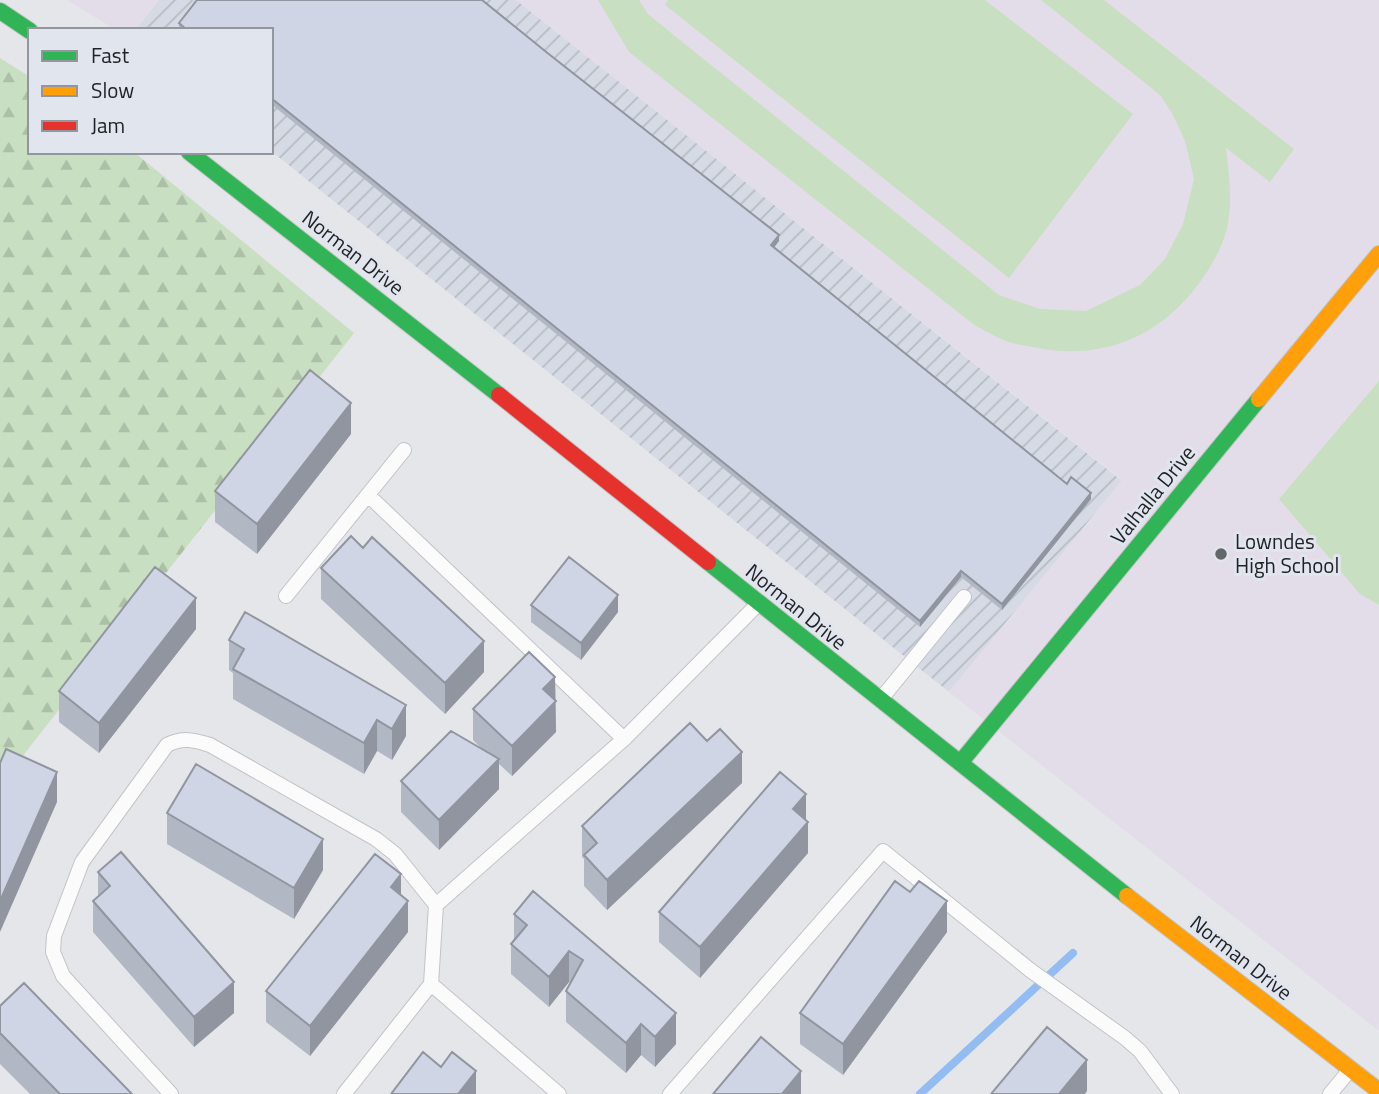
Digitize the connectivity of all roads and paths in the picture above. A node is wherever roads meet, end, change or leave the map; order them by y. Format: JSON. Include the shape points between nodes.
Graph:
{"nodes":[{"id":1,"x":0,"y":11,"type":"edge"},
{"id":2,"x":28,"y":30,"type":"edge"},
{"id":3,"x":192,"y":154,"type":"edge"},
{"id":4,"x":1379,"y":254,"type":"edge"},
{"id":5,"x":404,"y":450,"type":"dead end"},
{"id":6,"x":368,"y":495,"type":"junction"},
{"id":7,"x":286,"y":596,"type":"dead end"},
{"id":8,"x":964,"y":597,"type":"dead end"},
{"id":9,"x":759,"y":603,"type":"junction"},
{"id":10,"x":880,"y":701,"type":"junction"},
{"id":11,"x":624,"y":739,"type":"junction"},
{"id":12,"x":960,"y":763,"type":"junction"},
{"id":13,"x":436,"y":905,"type":"junction"},
{"id":14,"x":431,"y":985,"type":"junction"},
{"id":15,"x":1350,"y":1069,"type":"junction"},
{"id":16,"x":1379,"y":1091,"type":"edge"},
{"id":17,"x":171,"y":1094,"type":"edge"},
{"id":18,"x":344,"y":1094,"type":"edge"},
{"id":19,"x":559,"y":1094,"type":"edge"},
{"id":20,"x":670,"y":1094,"type":"edge"},
{"id":21,"x":1172,"y":1094,"type":"edge"},
{"id":22,"x":1330,"y":1094,"type":"edge"}],
"edges":[{"from":1,"to":2,"type":"street"},
{"from":3,"to":9,"type":"street","name":"Norman Drive"},
{"from":4,"to":12,"type":"street","name":"Valhalla Drive"},
{"from":5,"to":6,"type":"lane"},
{"from":6,"to":7,"type":"lane"},
{"from":6,"to":11,"type":"lane"},
{"from":8,"to":10,"type":"lane"},
{"from":9,"to":10,"type":"street","name":"Norman Drive"},
{"from":9,"to":11,"type":"lane"},
{"from":10,"to":12,"type":"street","name":"Norman Drive"},
{"from":11,"to":13,"type":"lane"},
{"from":12,"to":15,"type":"street","name":"Norman Drive"},
{"from":13,"to":14,"type":"lane"},
{"from":13,"to":17,"type":"lane","via":[[395,854],[362,831],[210,745],[178,739],[167,745],[82,862],[54,936],[53,952],[63,975]]},
{"from":14,"to":18,"type":"lane"},
{"from":14,"to":19,"type":"lane"},
{"from":15,"to":16,"type":"street","name":"Norman Drive"},
{"from":15,"to":22,"type":"lane"},
{"from":20,"to":21,"type":"lane","via":[[883,851],[1030,970],[1140,1051]]}]}
